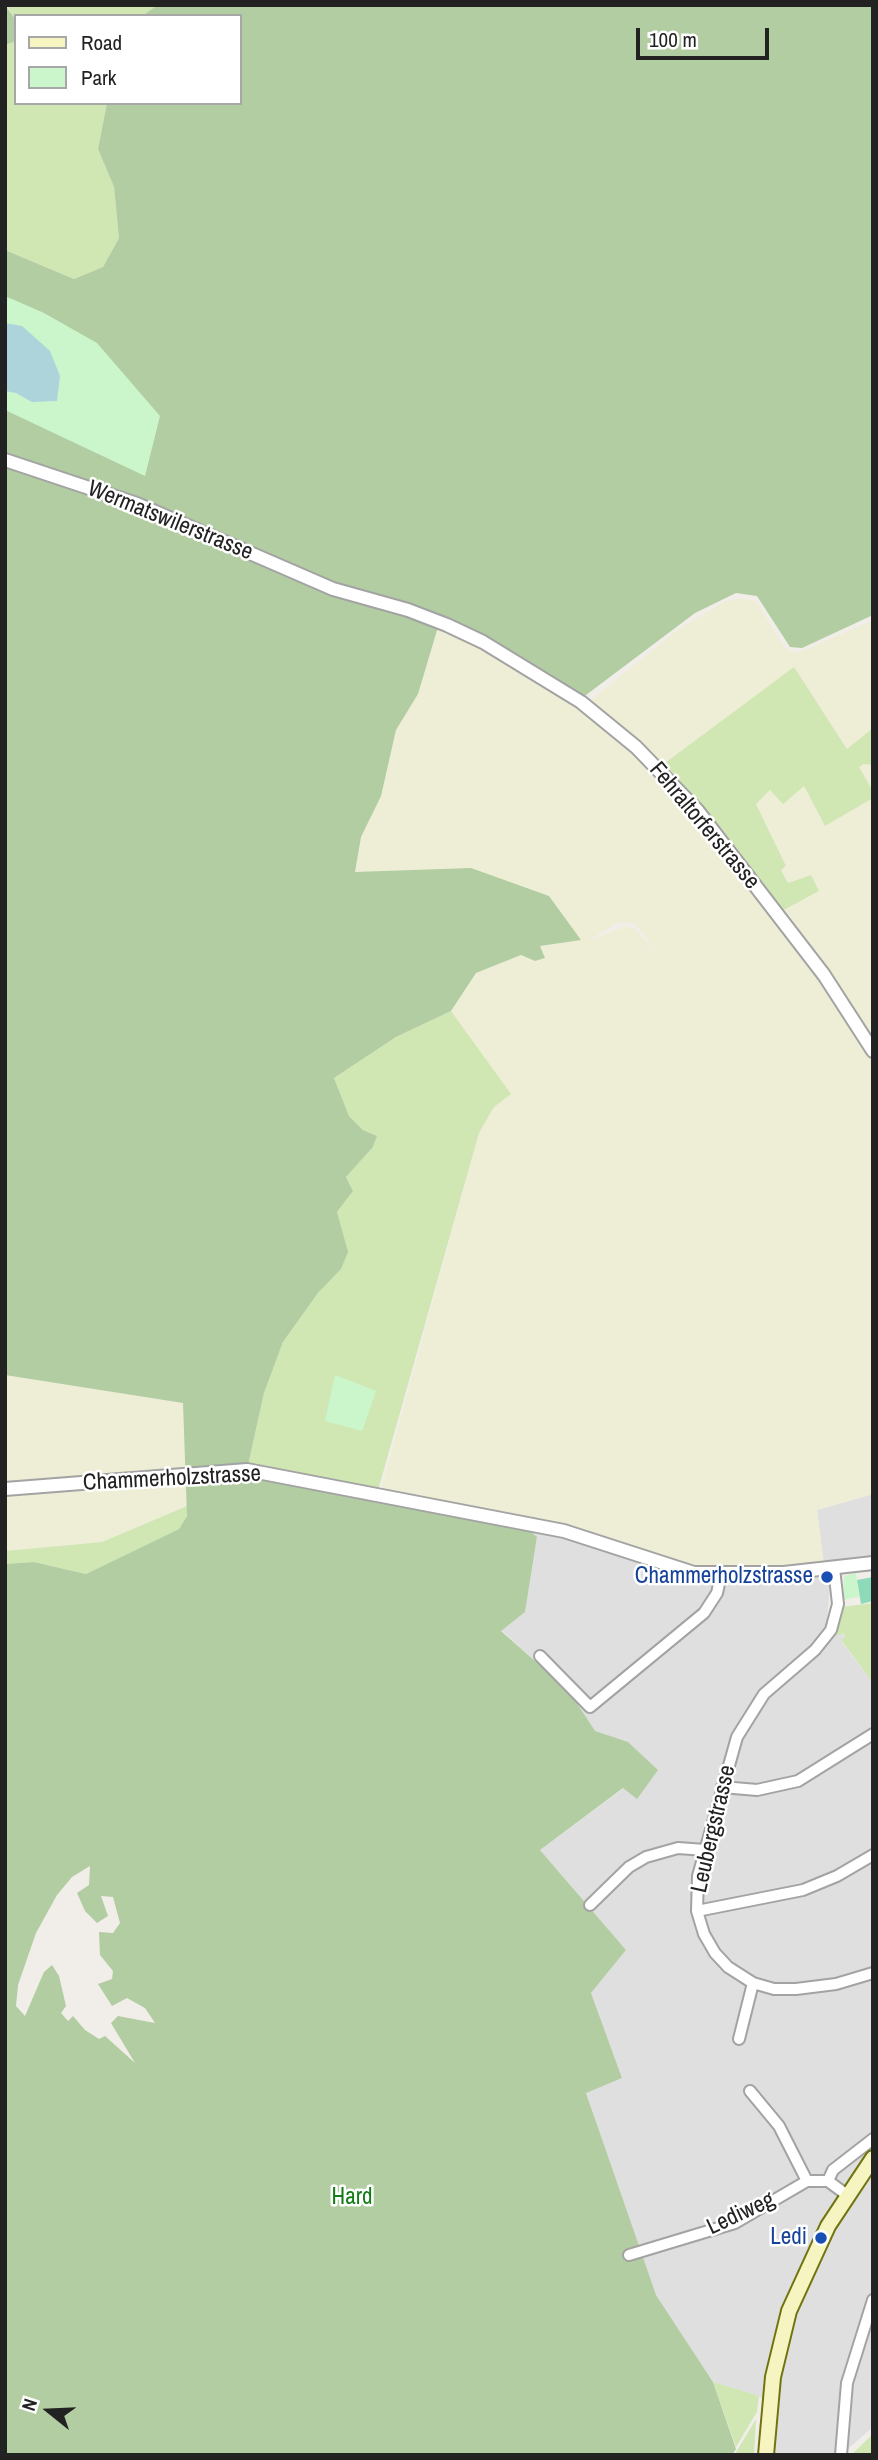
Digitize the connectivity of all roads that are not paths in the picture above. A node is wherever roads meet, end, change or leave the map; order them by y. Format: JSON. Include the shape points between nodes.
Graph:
{"nodes":[{"id":1,"x":5,"y":460,"type":"edge"},
{"id":2,"x":332,"y":589,"type":"joint"},
{"id":3,"x":873,"y":1051,"type":"edge"},
{"id":4,"x":5,"y":1489,"type":"edge"},
{"id":5,"x":873,"y":1563,"type":"edge"},
{"id":6,"x":835,"y":1568,"type":"junction"},
{"id":7,"x":721,"y":1575,"type":"junction"},
{"id":8,"x":540,"y":1656,"type":"dead end"},
{"id":9,"x":873,"y":1734,"type":"edge"},
{"id":10,"x":722,"y":1787,"type":"junction"},
{"id":11,"x":705,"y":1850,"type":"junction"},
{"id":12,"x":873,"y":1854,"type":"edge"},
{"id":13,"x":590,"y":1905,"type":"dead end"},
{"id":14,"x":697,"y":1912,"type":"junction"},
{"id":15,"x":873,"y":1973,"type":"edge"},
{"id":16,"x":753,"y":1983,"type":"junction"},
{"id":17,"x":739,"y":2039,"type":"dead end"},
{"id":18,"x":750,"y":2091,"type":"dead end"},
{"id":19,"x":873,"y":2139,"type":"edge"},
{"id":20,"x":873,"y":2158,"type":"edge"},
{"id":21,"x":807,"y":2181,"type":"junction"},
{"id":22,"x":828,"y":2181,"type":"junction"},
{"id":23,"x":847,"y":2195,"type":"junction"},
{"id":24,"x":629,"y":2255,"type":"dead end"},
{"id":25,"x":873,"y":2300,"type":"edge"},
{"id":26,"x":766,"y":2455,"type":"edge"},
{"id":27,"x":841,"y":2455,"type":"edge"}],
"edges":[{"from":1,"to":2,"type":"street","name":"Wermatswilerstrasse","via":[[137,504]]},
{"from":2,"to":3,"type":"street","name":"Fehraltorferstrasse","via":[[408,610],[466,633],[539,675],[615,729],[705,820],[824,975]]},
{"from":4,"to":7,"type":"street","name":"Chammerholzstrasse","via":[[247,1470],[545,1527],[672,1568]]},
{"from":5,"to":6,"type":"street","name":"Chammerholzstrasse"},
{"from":6,"to":7,"type":"street","name":"Chammerholzstrasse"},
{"from":6,"to":10,"type":"street","name":"Leubergstrasse","via":[[838,1604],[831,1630],[751,1709]]},
{"from":7,"to":8,"type":"street","via":[[705,1613],[590,1707]]},
{"from":9,"to":10,"type":"street","via":[[797,1781],[757,1790]]},
{"from":10,"to":11,"type":"street","name":"Leubergstrasse"},
{"from":11,"to":13,"type":"street","via":[[671,1849],[646,1857]]},
{"from":11,"to":14,"type":"street","name":"Leubergstrasse","via":[[696,1887]]},
{"from":12,"to":14,"type":"street","via":[[803,1890]]},
{"from":14,"to":16,"type":"street","name":"Leubergstrasse","via":[[715,1953]]},
{"from":15,"to":16,"type":"street","name":"Leubergstrasse","via":[[801,1989]]},
{"from":16,"to":17,"type":"street"},
{"from":18,"to":21,"type":"street","via":[[779,2126]]},
{"from":19,"to":22,"type":"street","via":[[833,2170]]},
{"from":20,"to":23,"type":"main road"},
{"from":21,"to":22,"type":"street"},
{"from":21,"to":24,"type":"street","name":"Lediweg","via":[[735,2223]]},
{"from":22,"to":23,"type":"street"},
{"from":23,"to":26,"type":"main road","via":[[821,2238],[789,2311],[773,2377]]},
{"from":25,"to":27,"type":"street","via":[[847,2384]]}]}
